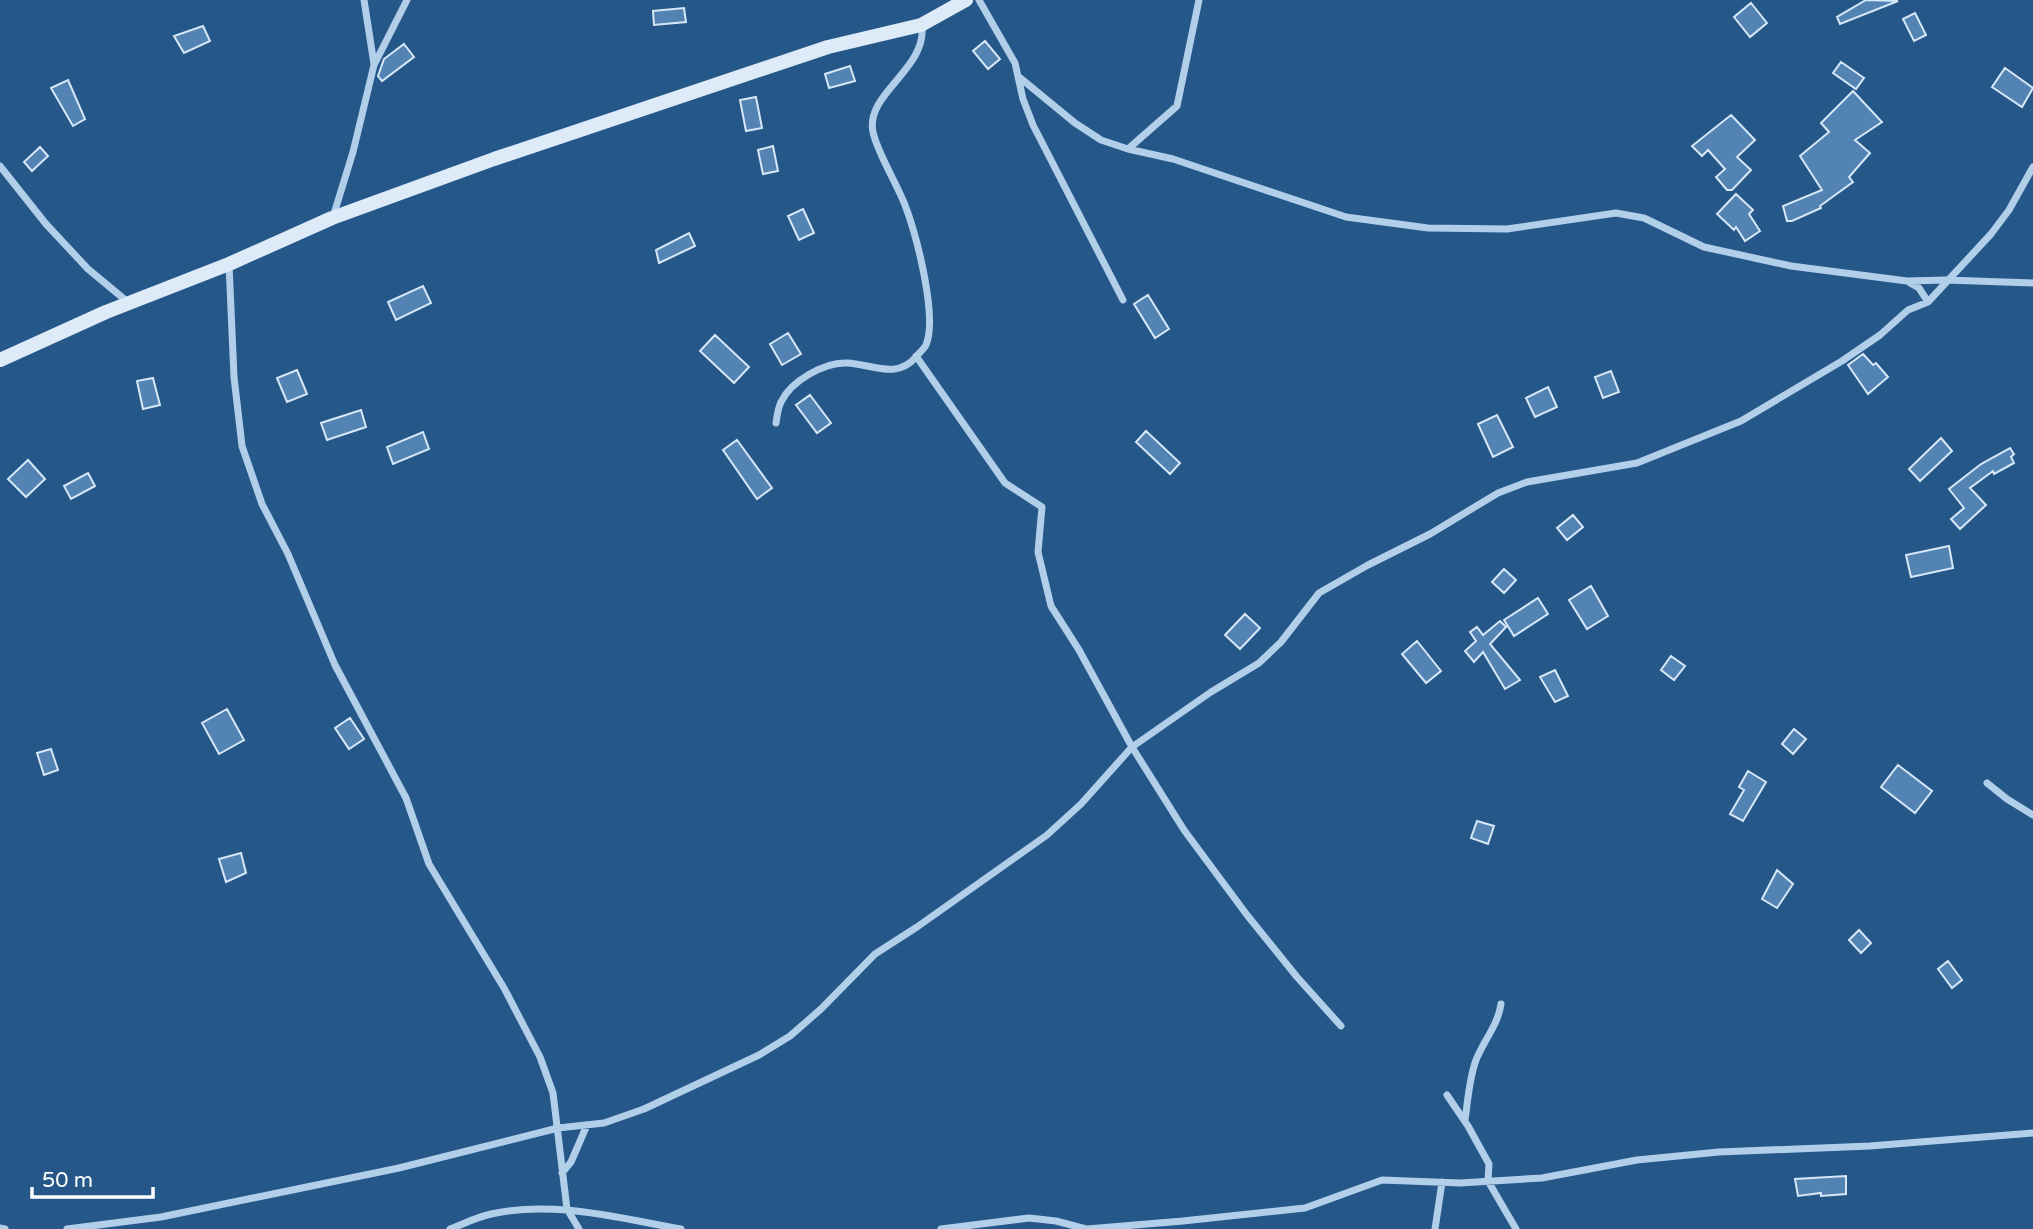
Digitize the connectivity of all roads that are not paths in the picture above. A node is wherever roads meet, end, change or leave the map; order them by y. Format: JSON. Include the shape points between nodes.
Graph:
{"nodes":[{"id":1,"x":364,"y":0,"type":"edge"},
{"id":2,"x":407,"y":0,"type":"edge"},
{"id":3,"x":966,"y":0,"type":"edge"},
{"id":4,"x":979,"y":0,"type":"edge"},
{"id":5,"x":1199,"y":0,"type":"edge"},
{"id":6,"x":921,"y":24,"type":"junction"},
{"id":7,"x":374,"y":65,"type":"junction"},
{"id":8,"x":1019,"y":78,"type":"junction"},
{"id":9,"x":1128,"y":149,"type":"junction"},
{"id":10,"x":0,"y":166,"type":"edge"},
{"id":11,"x":2033,"y":167,"type":"edge"},
{"id":12,"x":332,"y":218,"type":"junction"},
{"id":13,"x":229,"y":264,"type":"junction"},
{"id":14,"x":1946,"y":280,"type":"junction"},
{"id":15,"x":1907,"y":281,"type":"junction"},
{"id":16,"x":2033,"y":283,"type":"edge"},
{"id":17,"x":1123,"y":300,"type":"dead end"},
{"id":18,"x":1928,"y":302,"type":"junction"},
{"id":19,"x":129,"y":303,"type":"junction"},
{"id":20,"x":916,"y":356,"type":"junction"},
{"id":21,"x":0,"y":360,"type":"edge"},
{"id":22,"x":776,"y":422,"type":"dead end"},
{"id":23,"x":1132,"y":747,"type":"junction"},
{"id":24,"x":1987,"y":783,"type":"dead end"},
{"id":25,"x":2033,"y":815,"type":"edge"},
{"id":26,"x":1502,"y":1004,"type":"dead end"},
{"id":27,"x":1340,"y":1026,"type":"dead end"},
{"id":28,"x":1447,"y":1095,"type":"dead end"},
{"id":29,"x":1465,"y":1121,"type":"junction"},
{"id":30,"x":587,"y":1125,"type":"junction"},
{"id":31,"x":558,"y":1128,"type":"junction"},
{"id":32,"x":2033,"y":1133,"type":"edge"},
{"id":33,"x":562,"y":1173,"type":"junction"},
{"id":34,"x":1488,"y":1181,"type":"junction"},
{"id":35,"x":1442,"y":1182,"type":"junction"},
{"id":36,"x":567,"y":1209,"type":"junction"},
{"id":37,"x":67,"y":1229,"type":"edge"},
{"id":38,"x":450,"y":1229,"type":"edge"},
{"id":39,"x":579,"y":1229,"type":"edge"},
{"id":40,"x":681,"y":1229,"type":"edge"},
{"id":41,"x":941,"y":1229,"type":"edge"},
{"id":42,"x":1086,"y":1229,"type":"edge"},
{"id":43,"x":1435,"y":1229,"type":"edge"},
{"id":44,"x":1516,"y":1229,"type":"edge"}],
"edges":[{"from":1,"to":7,"type":"street"},
{"from":2,"to":7,"type":"street"},
{"from":3,"to":6,"type":"main road"},
{"from":4,"to":8,"type":"street"},
{"from":5,"to":9,"type":"street","via":[[1177,106]]},
{"from":6,"to":12,"type":"main road","via":[[828,47]]},
{"from":6,"to":20,"type":"street","via":[[918,52],[873,113],[873,131],[906,207],[926,283],[928,332],[926,345]]},
{"from":7,"to":12,"type":"street"},
{"from":8,"to":9,"type":"street","via":[[1101,140]]},
{"from":8,"to":17,"type":"street","via":[[1033,125]]},
{"from":9,"to":15,"type":"street","via":[[1173,159],[1346,217],[1428,228],[1507,229],[1616,213],[1644,218],[1704,247],[1734,255]]},
{"from":10,"to":19,"type":"street","via":[[88,269]]},
{"from":11,"to":14,"type":"street","via":[[1991,234]]},
{"from":12,"to":13,"type":"main road"},
{"from":13,"to":19,"type":"main road"},
{"from":13,"to":31,"type":"street","via":[[234,377],[243,446],[262,504],[335,665],[406,798],[429,863],[540,1057],[553,1093]]},
{"from":14,"to":15,"type":"street"},
{"from":14,"to":16,"type":"street"},
{"from":14,"to":18,"type":"street"},
{"from":15,"to":18,"type":"street","via":[[1919,288]]},
{"from":18,"to":23,"type":"street","via":[[1908,310],[1880,335],[1741,421],[1637,463],[1527,482],[1498,493],[1337,581],[1319,593],[1259,663]]},
{"from":19,"to":21,"type":"main road"},
{"from":20,"to":22,"type":"street","via":[[895,370],[828,365],[789,390],[780,402]]},
{"from":20,"to":23,"type":"street","via":[[1005,483],[1042,506],[1038,552],[1051,606]]},
{"from":23,"to":27,"type":"street","via":[[1184,830],[1247,915]]},
{"from":23,"to":30,"type":"street","via":[[1047,835],[875,954],[790,1036],[644,1109]]},
{"from":24,"to":25,"type":"street"},
{"from":26,"to":29,"type":"street","via":[[1477,1057]]},
{"from":28,"to":29,"type":"street"},
{"from":29,"to":34,"type":"street","via":[[1489,1164]]},
{"from":30,"to":31,"type":"street"},
{"from":30,"to":33,"type":"street"},
{"from":31,"to":33,"type":"street"},
{"from":31,"to":37,"type":"street","via":[[399,1168],[201,1209]]},
{"from":32,"to":34,"type":"street","via":[[1719,1152],[1637,1160],[1542,1178]]},
{"from":33,"to":36,"type":"street"},
{"from":34,"to":35,"type":"street"},
{"from":34,"to":44,"type":"street"},
{"from":35,"to":42,"type":"street","via":[[1382,1180],[1305,1208]]},
{"from":35,"to":43,"type":"street"},
{"from":36,"to":38,"type":"street","via":[[491,1214]]},
{"from":36,"to":39,"type":"street"},
{"from":36,"to":40,"type":"street"},
{"from":41,"to":42,"type":"street","via":[[1029,1218]]}]}
